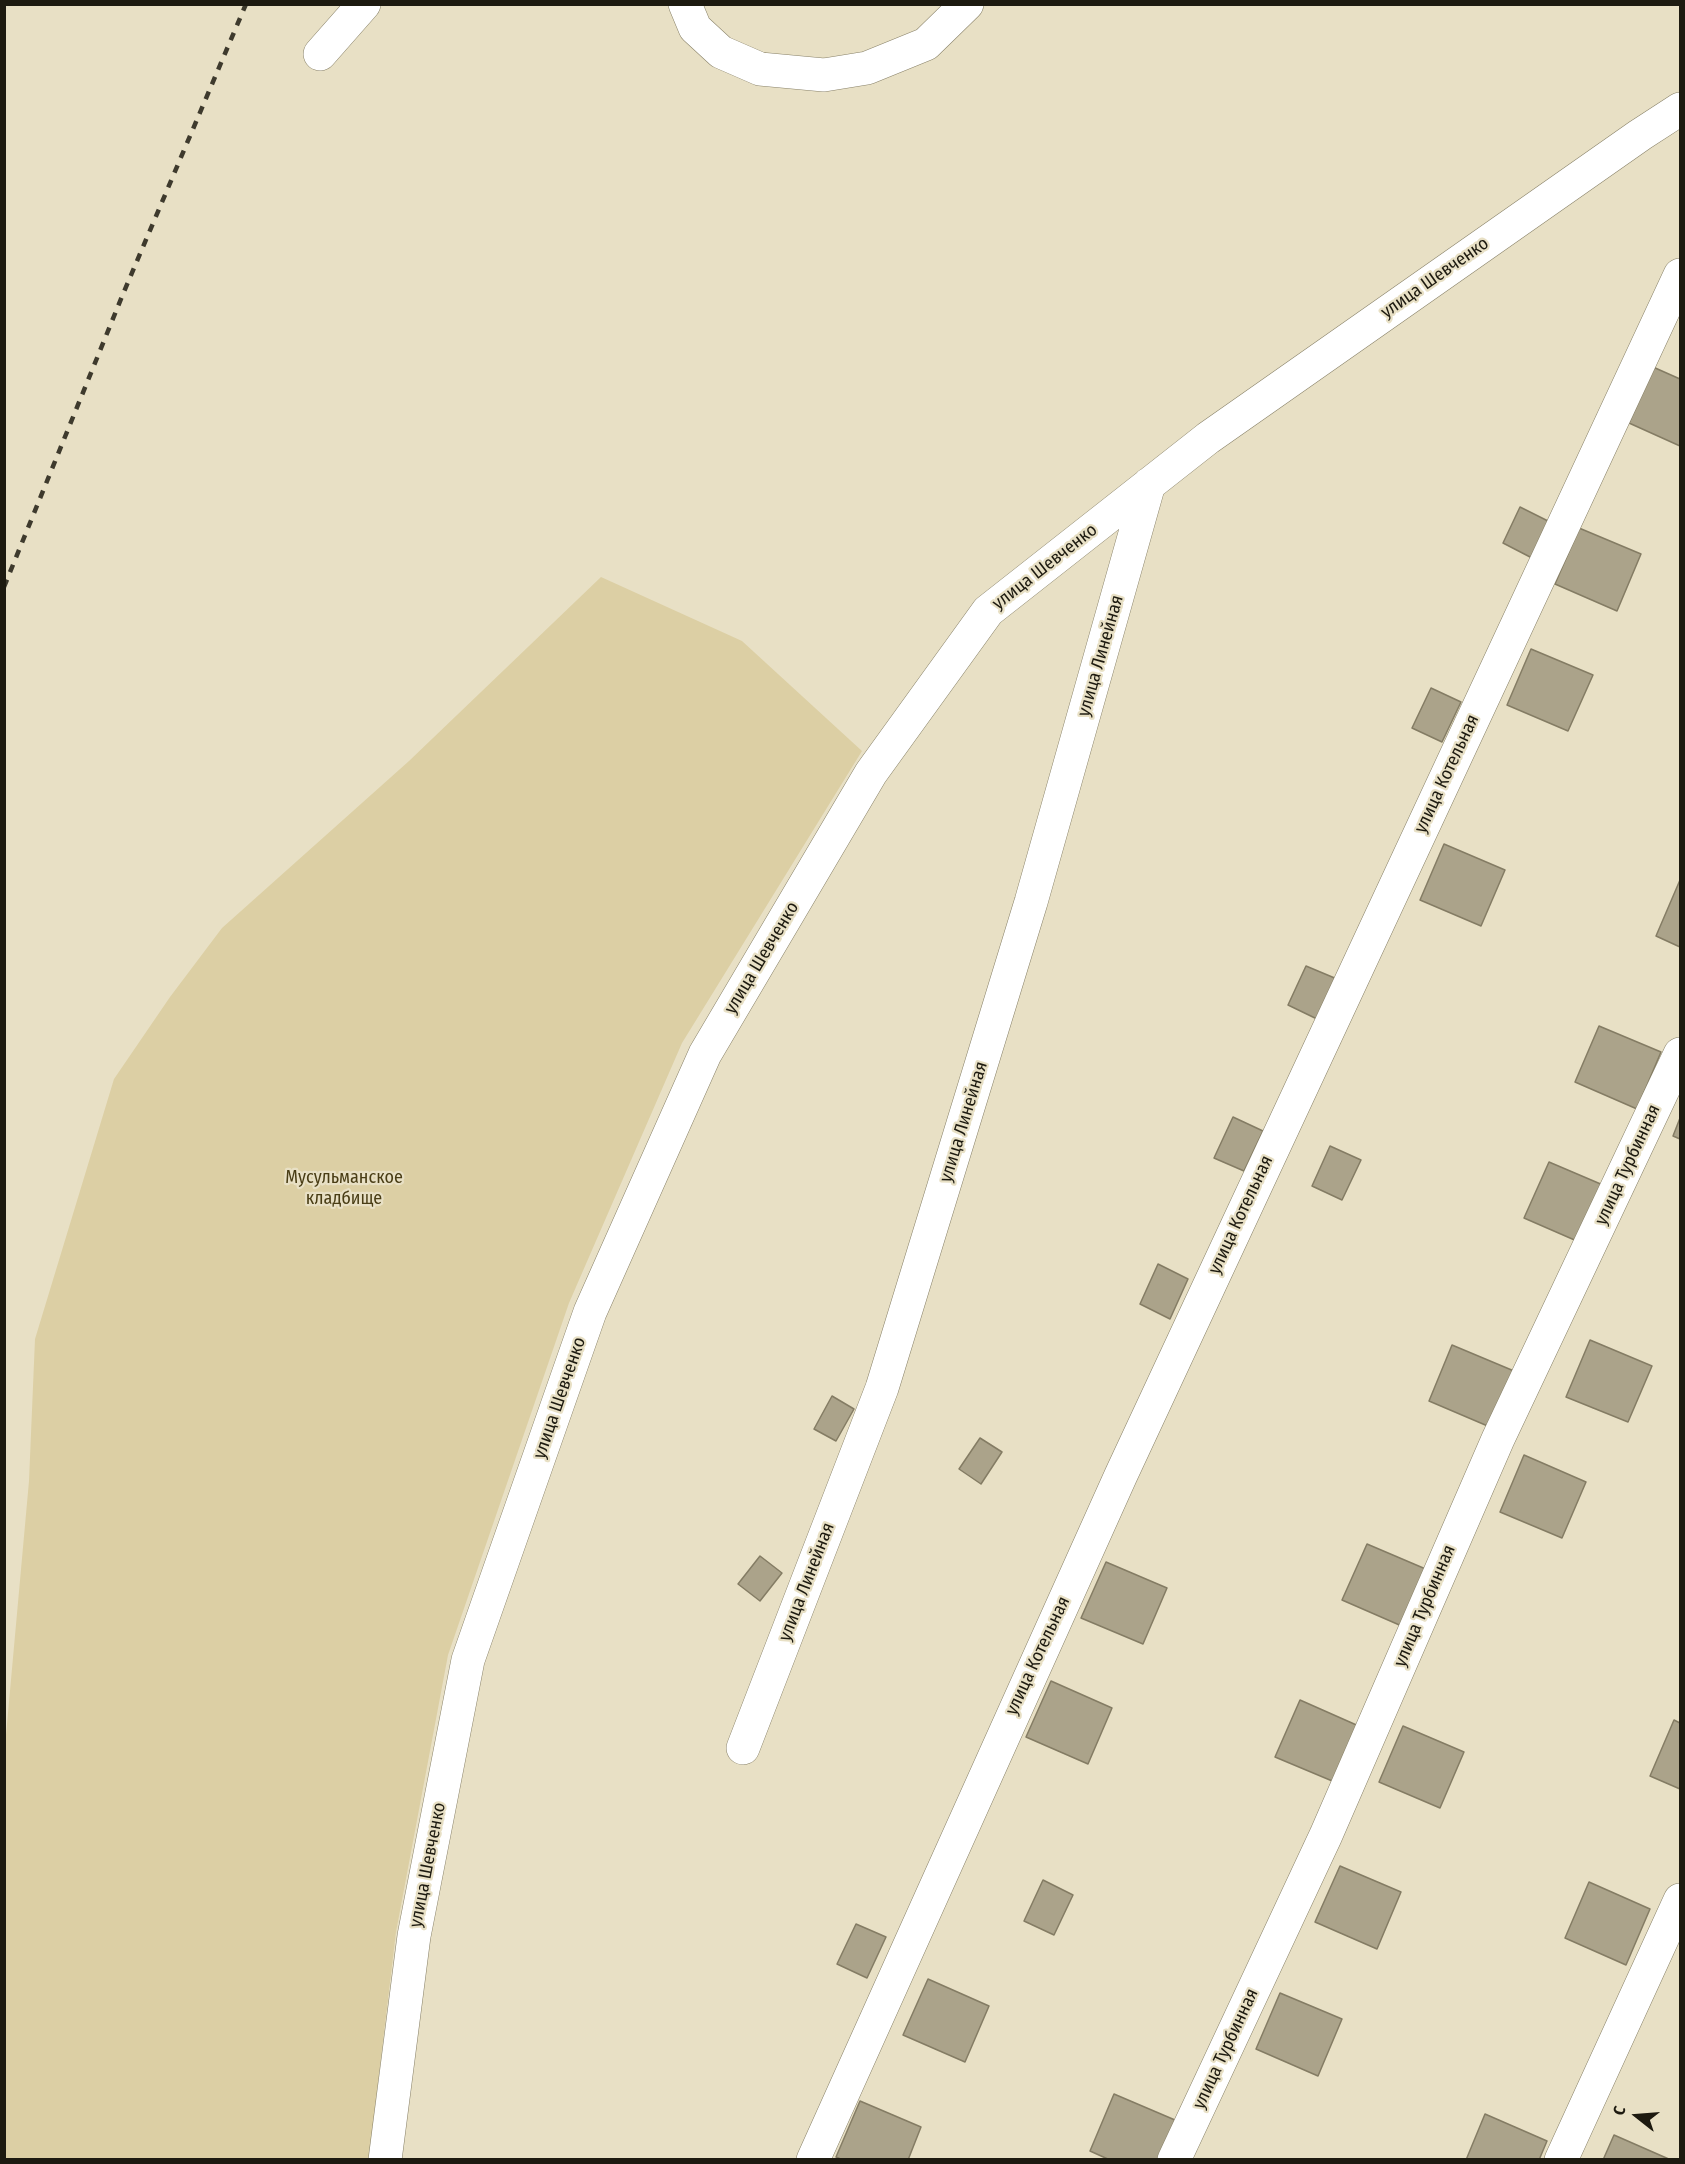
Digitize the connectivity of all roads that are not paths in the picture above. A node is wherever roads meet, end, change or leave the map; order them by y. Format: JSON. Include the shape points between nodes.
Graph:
{"nodes":[{"id":1,"x":364,"y":4,"type":"edge"},
{"id":2,"x":685,"y":4,"type":"edge"},
{"id":3,"x":967,"y":4,"type":"edge"},
{"id":4,"x":320,"y":54,"type":"dead end"},
{"id":5,"x":1680,"y":110,"type":"edge"},
{"id":6,"x":1680,"y":275,"type":"edge"},
{"id":7,"x":1149,"y":484,"type":"junction"},
{"id":8,"x":1680,"y":1054,"type":"edge"},
{"id":9,"x":743,"y":1748,"type":"dead end"},
{"id":10,"x":1680,"y":1900,"type":"edge"},
{"id":11,"x":385,"y":2160,"type":"edge"},
{"id":12,"x":813,"y":2160,"type":"edge"},
{"id":13,"x":1174,"y":2160,"type":"edge"},
{"id":14,"x":1562,"y":2160,"type":"edge"}],
"edges":[{"from":1,"to":4,"type":"street"},
{"from":2,"to":3,"type":"street","via":[[695,27],[721,52],[760,69],[824,75],[867,68],[926,44]]},
{"from":5,"to":7,"type":"street","name":"улица Шевченко","via":[[1218,431]]},
{"from":6,"to":12,"type":"street","name":"улица Котельная","via":[[1126,1464]]},
{"from":7,"to":9,"type":"street","name":"улица Линейная","via":[[1031,903],[882,1388]]},
{"from":7,"to":11,"type":"street","name":"улица Шевченко","via":[[988,611],[872,773],[705,1054],[590,1312],[468,1660],[414,1935]]},
{"from":8,"to":13,"type":"street","name":"улица Турбинная","via":[[1498,1439],[1326,1835]]},
{"from":10,"to":14,"type":"street"}]}
